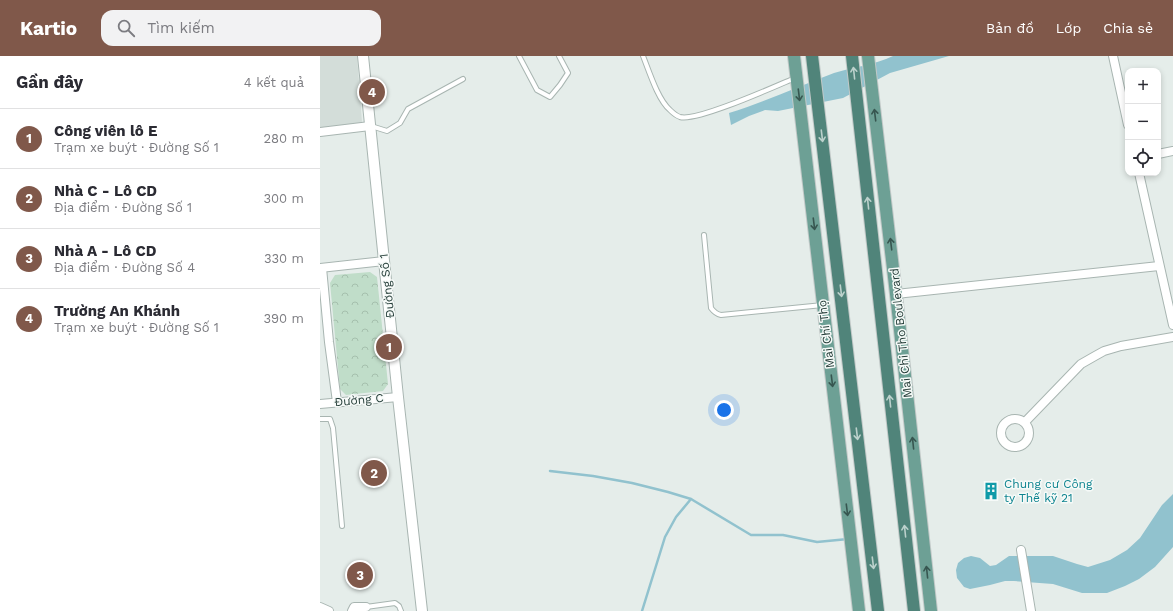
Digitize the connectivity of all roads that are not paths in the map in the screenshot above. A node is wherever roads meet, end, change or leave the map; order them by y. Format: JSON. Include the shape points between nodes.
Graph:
{"nodes":[{"id":1,"x":363,"y":56,"type":"edge"},
{"id":2,"x":519,"y":56,"type":"edge"},
{"id":3,"x":559,"y":56,"type":"edge"},
{"id":4,"x":643,"y":56,"type":"edge"},
{"id":5,"x":794,"y":56,"type":"edge"},
{"id":6,"x":812,"y":56,"type":"edge"},
{"id":7,"x":852,"y":56,"type":"edge"},
{"id":8,"x":868,"y":56,"type":"edge"},
{"id":9,"x":1113,"y":56,"type":"edge"},
{"id":10,"x":796,"y":77,"type":"junction"},
{"id":11,"x":463,"y":79,"type":"dead end"},
{"id":12,"x":1125,"y":111,"type":"edge"},
{"id":13,"x":370,"y":126,"type":"junction"},
{"id":14,"x":320,"y":132,"type":"edge"},
{"id":15,"x":1173,"y":150,"type":"edge"},
{"id":16,"x":1161,"y":153,"type":"edge"},
{"id":17,"x":1139,"y":176,"type":"edge"},
{"id":18,"x":704,"y":235,"type":"dead end"},
{"id":19,"x":384,"y":261,"type":"junction"},
{"id":20,"x":1159,"y":266,"type":"junction"},
{"id":21,"x":321,"y":268,"type":"edge"},
{"id":22,"x":896,"y":294,"type":"junction"},
{"id":23,"x":823,"y":305,"type":"junction"},
{"id":24,"x":1173,"y":326,"type":"edge"},
{"id":25,"x":1173,"y":337,"type":"edge"},
{"id":26,"x":329,"y":342,"type":"junction"},
{"id":27,"x":320,"y":343,"type":"edge"},
{"id":28,"x":398,"y":397,"type":"junction"},
{"id":29,"x":337,"y":402,"type":"junction"},
{"id":30,"x":320,"y":404,"type":"edge"},
{"id":31,"x":320,"y":419,"type":"edge"},
{"id":32,"x":1025,"y":422,"type":"dead end"},
{"id":33,"x":342,"y":526,"type":"dead end"},
{"id":34,"x":1021,"y":550,"type":"dead end"},
{"id":35,"x":320,"y":607,"type":"edge"},
{"id":36,"x":366,"y":607,"type":"joint"},
{"id":37,"x":329,"y":611,"type":"edge"},
{"id":38,"x":352,"y":611,"type":"edge"},
{"id":39,"x":401,"y":611,"type":"edge"},
{"id":40,"x":422,"y":611,"type":"edge"},
{"id":41,"x":859,"y":611,"type":"edge"},
{"id":42,"x":878,"y":611,"type":"edge"},
{"id":43,"x":914,"y":611,"type":"edge"},
{"id":44,"x":931,"y":611,"type":"edge"},
{"id":45,"x":1031,"y":611,"type":"edge"}],
"edges":[{"from":1,"to":13,"type":"street","name":"Đường Số 1"},
{"from":2,"to":3,"type":"lane","via":[[537,90],[550,97],[568,73]]},
{"from":4,"to":10,"type":"lane","via":[[662,101],[681,117],[698,116]]},
{"from":5,"to":10,"type":"main road","name":"Mai Chí Thọ"},
{"from":6,"to":42,"type":"highway","one_way":true},
{"from":43,"to":7,"type":"highway","name":"Mai Chi Tho Boulevard","one_way":true},
{"from":22,"to":8,"type":"main road","name":"Mai Chi Tho Boulevard","one_way":true},
{"from":9,"to":12,"type":"street"},
{"from":10,"to":23,"type":"main road","name":"Mai Chí Thọ","one_way":true},
{"from":11,"to":13,"type":"lane","via":[[408,109],[400,123],[387,131]]},
{"from":13,"to":14,"type":"street"},
{"from":13,"to":19,"type":"street","name":"Đường Số 1"},
{"from":15,"to":16,"type":"street"},
{"from":17,"to":20,"type":"street"},
{"from":18,"to":23,"type":"lane","via":[[712,308],[717,314]]},
{"from":19,"to":21,"type":"street"},
{"from":19,"to":28,"type":"street","name":"Đường Số 1"},
{"from":20,"to":22,"type":"street"},
{"from":20,"to":24,"type":"street"},
{"from":21,"to":26,"type":"street"},
{"from":44,"to":22,"type":"main road","name":"Mai Chi Tho Boulevard","one_way":true},
{"from":23,"to":41,"type":"main road","name":"Mai Chí Thọ","one_way":true},
{"from":25,"to":32,"type":"street","via":[[1121,346],[1095,356],[1082,364]]},
{"from":26,"to":27,"type":"street"},
{"from":26,"to":29,"type":"street"},
{"from":28,"to":29,"type":"street","name":"Đường C"},
{"from":28,"to":40,"type":"street","name":"Đường Số 1"},
{"from":29,"to":30,"type":"street","name":"Đường C"},
{"from":31,"to":33,"type":"lane","via":[[330,419],[334,428]]},
{"from":34,"to":45,"type":"street"},
{"from":35,"to":37,"type":"street"},
{"from":36,"to":38,"type":"street","via":[[354,607]]},
{"from":36,"to":39,"type":"lane","via":[[395,603]]}]}
